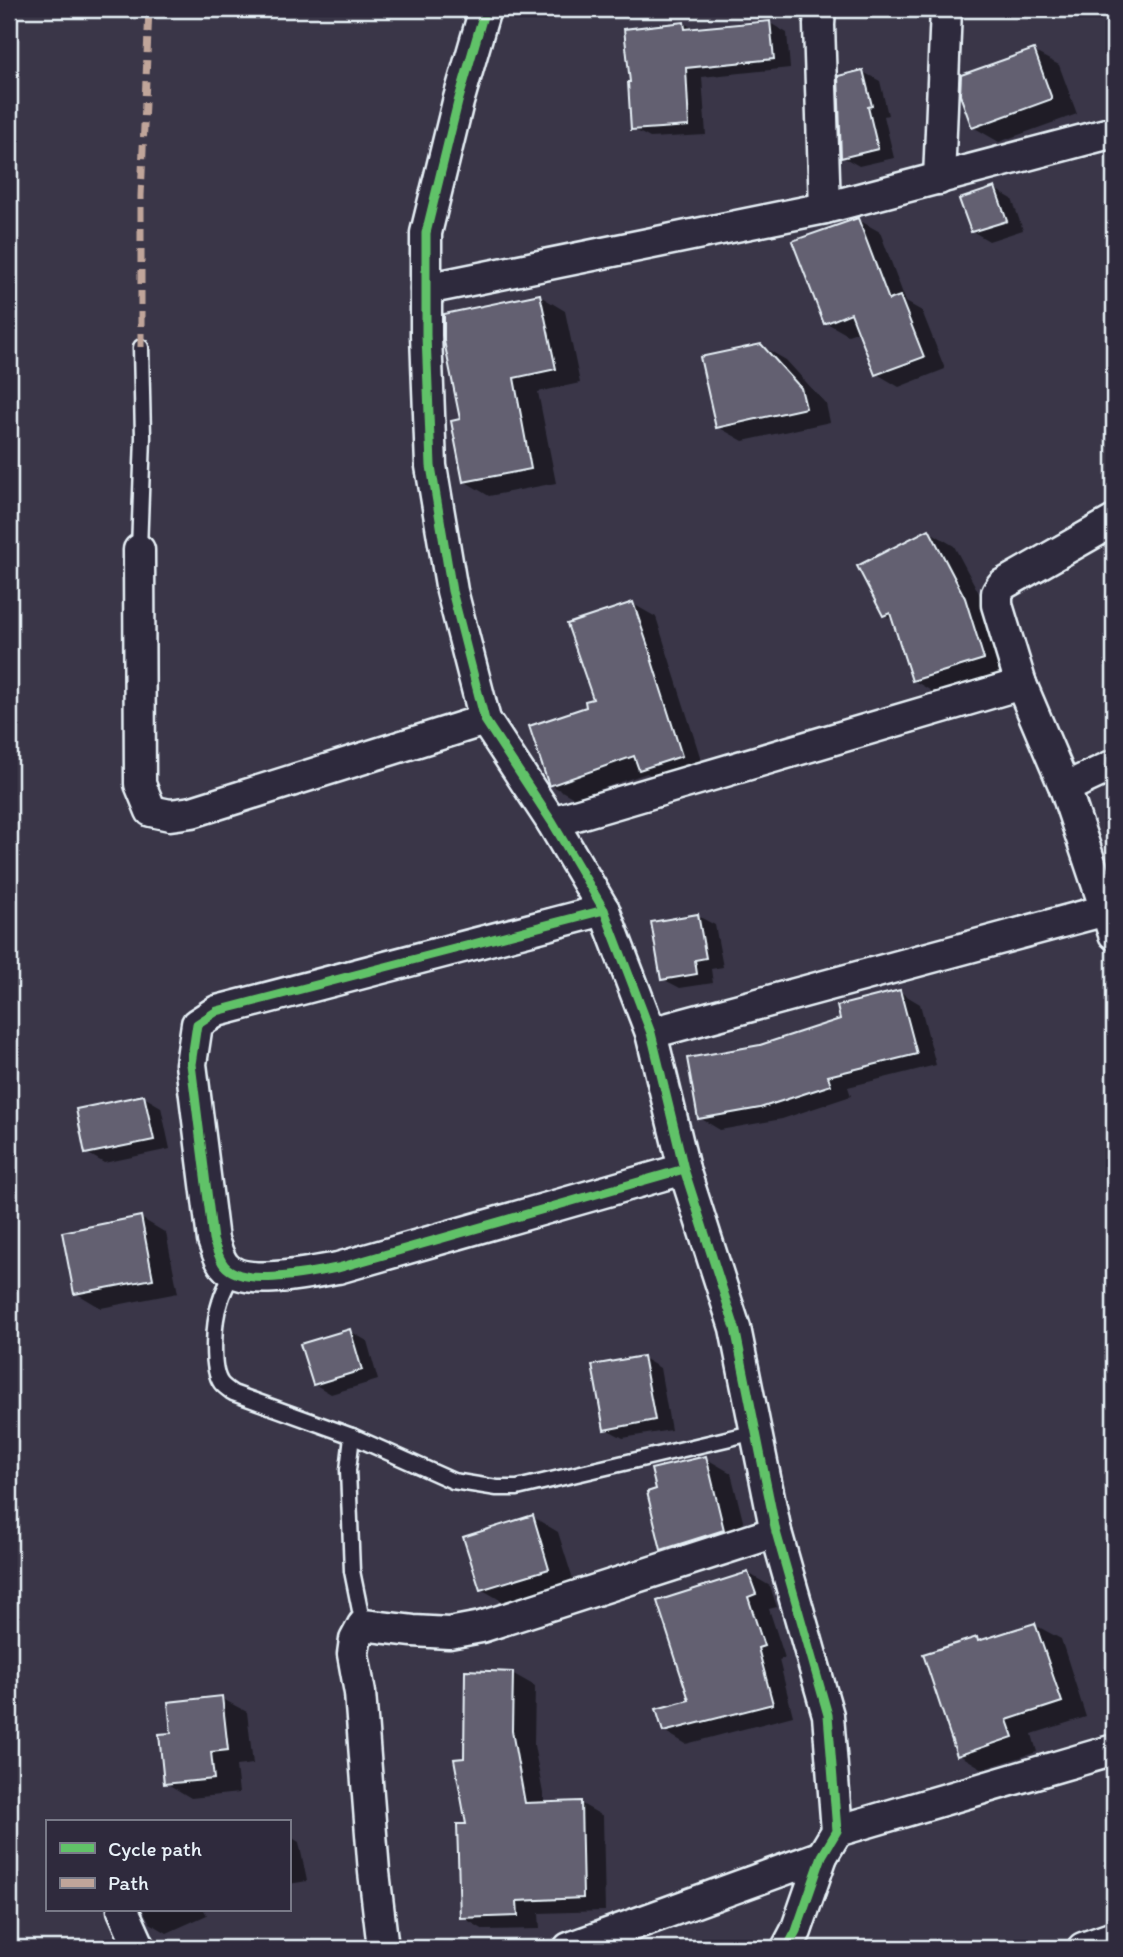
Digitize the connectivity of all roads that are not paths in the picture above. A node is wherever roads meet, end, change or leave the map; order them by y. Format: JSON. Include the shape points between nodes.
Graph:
{"nodes":[{"id":1,"x":485,"y":9,"type":"edge"},
{"id":2,"x":820,"y":9,"type":"edge"},
{"id":3,"x":946,"y":9,"type":"edge"},
{"id":4,"x":1114,"y":132,"type":"edge"},
{"id":5,"x":939,"y":179,"type":"junction"},
{"id":6,"x":825,"y":208,"type":"junction"},
{"id":7,"x":426,"y":289,"type":"junction"},
{"id":8,"x":141,"y":347,"type":"dead end"},
{"id":9,"x":1114,"y":521,"type":"edge"},
{"id":10,"x":139,"y":550,"type":"joint"},
{"id":11,"x":1021,"y":684,"type":"junction"},
{"id":12,"x":485,"y":720,"type":"junction"},
{"id":13,"x":1114,"y":765,"type":"edge"},
{"id":14,"x":1065,"y":788,"type":"junction"},
{"id":15,"x":552,"y":822,"type":"junction"},
{"id":16,"x":604,"y":909,"type":"junction"},
{"id":17,"x":1110,"y":922,"type":"edge"},
{"id":18,"x":651,"y":1034,"type":"junction"},
{"id":19,"x":684,"y":1169,"type":"junction"},
{"id":20,"x":234,"y":1272,"type":"junction"},
{"id":21,"x":755,"y":1432,"type":"junction"},
{"id":22,"x":352,"y":1436,"type":"junction"},
{"id":23,"x":776,"y":1532,"type":"junction"},
{"id":24,"x":363,"y":1625,"type":"junction"},
{"id":25,"x":1114,"y":1751,"type":"edge"},
{"id":26,"x":829,"y":1843,"type":"junction"},
{"id":27,"x":124,"y":1912,"type":"edge"},
{"id":28,"x":1114,"y":1937,"type":"edge"},
{"id":29,"x":139,"y":1948,"type":"edge"},
{"id":30,"x":383,"y":1948,"type":"edge"},
{"id":31,"x":569,"y":1948,"type":"edge"},
{"id":32,"x":788,"y":1948,"type":"edge"},
{"id":33,"x":1083,"y":1948,"type":"edge"}],
"edges":[{"from":1,"to":7,"type":"street","via":[[426,233]]},
{"from":2,"to":6,"type":"street"},
{"from":3,"to":5,"type":"street"},
{"from":4,"to":5,"type":"street"},
{"from":5,"to":6,"type":"street"},
{"from":6,"to":7,"type":"street"},
{"from":7,"to":12,"type":"street","via":[[431,466],[452,591]]},
{"from":8,"to":10,"type":"lane"},
{"from":9,"to":11,"type":"street","via":[[1002,584],[997,605]]},
{"from":10,"to":12,"type":"street","via":[[139,784],[152,811],[170,815],[192,812]]},
{"from":11,"to":14,"type":"street"},
{"from":11,"to":15,"type":"street"},
{"from":12,"to":15,"type":"street"},
{"from":13,"to":14,"type":"street"},
{"from":14,"to":17,"type":"street"},
{"from":15,"to":16,"type":"street"},
{"from":16,"to":18,"type":"street"},
{"from":16,"to":20,"type":"street","via":[[216,1011],[197,1024],[191,1064],[213,1240],[225,1267]]},
{"from":17,"to":18,"type":"street"},
{"from":18,"to":19,"type":"street"},
{"from":19,"to":20,"type":"street","via":[[338,1268],[258,1278]]},
{"from":19,"to":21,"type":"street","via":[[735,1328]]},
{"from":20,"to":22,"type":"lane","via":[[217,1314],[215,1370],[221,1383],[233,1393]]},
{"from":21,"to":22,"type":"lane","via":[[517,1488],[453,1480]]},
{"from":21,"to":23,"type":"street"},
{"from":22,"to":24,"type":"lane","via":[[348,1470],[352,1571]]},
{"from":23,"to":24,"type":"street","via":[[481,1627],[449,1633]]},
{"from":23,"to":26,"type":"street","via":[[828,1715]]},
{"from":24,"to":30,"type":"street","via":[[353,1654]]},
{"from":25,"to":26,"type":"street"},
{"from":26,"to":31,"type":"street"},
{"from":26,"to":32,"type":"street"},
{"from":27,"to":29,"type":"street"},
{"from":28,"to":33,"type":"street"}]}
